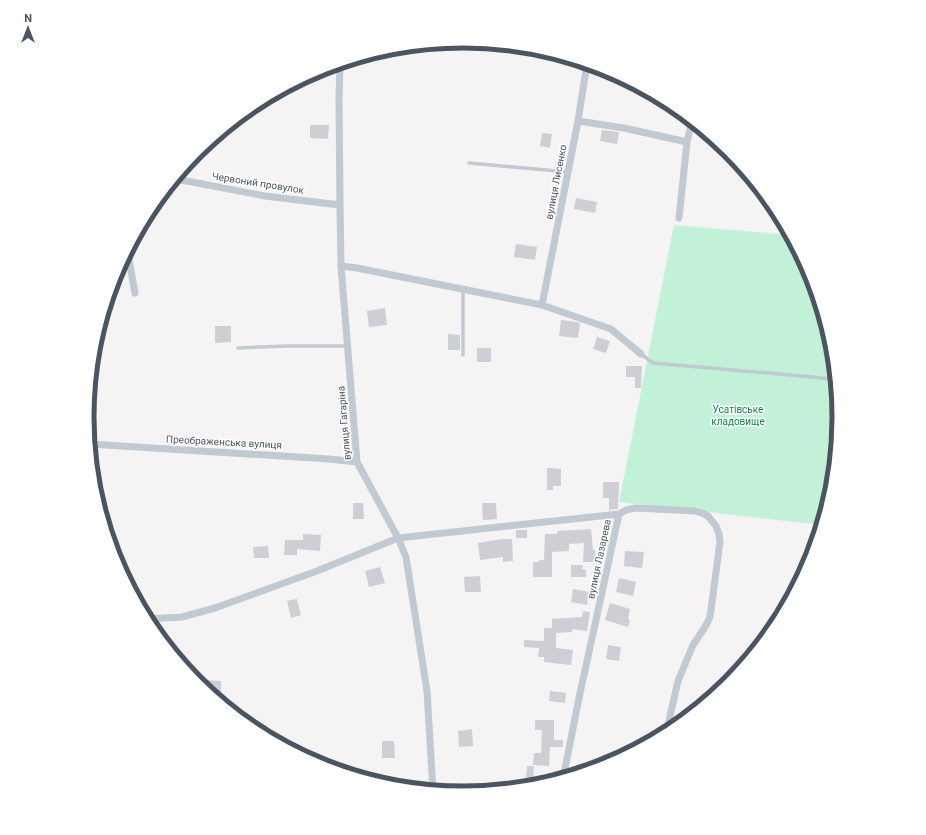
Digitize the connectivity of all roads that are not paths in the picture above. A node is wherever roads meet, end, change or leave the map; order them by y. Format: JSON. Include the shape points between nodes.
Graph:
{"nodes":[{"id":1,"x":340,"y":70,"type":"edge"},
{"id":2,"x":586,"y":70,"type":"edge"},
{"id":3,"x":578,"y":121,"type":"junction"},
{"id":4,"x":691,"y":126,"type":"edge"},
{"id":5,"x":687,"y":142,"type":"junction"},
{"id":6,"x":469,"y":163,"type":"dead end"},
{"id":7,"x":568,"y":172,"type":"junction"},
{"id":8,"x":180,"y":180,"type":"edge"},
{"id":9,"x":340,"y":205,"type":"junction"},
{"id":10,"x":679,"y":218,"type":"dead end"},
{"id":11,"x":129,"y":260,"type":"edge"},
{"id":12,"x":341,"y":266,"type":"junction"},
{"id":13,"x":463,"y":289,"type":"junction"},
{"id":14,"x":135,"y":293,"type":"dead end"},
{"id":15,"x":542,"y":305,"type":"junction"},
{"id":16,"x":348,"y":346,"type":"junction"},
{"id":17,"x":238,"y":348,"type":"dead end"},
{"id":18,"x":641,"y":354,"type":"joint"},
{"id":19,"x":463,"y":355,"type":"dead end"},
{"id":20,"x":830,"y":379,"type":"edge"},
{"id":21,"x":94,"y":444,"type":"edge"},
{"id":22,"x":357,"y":462,"type":"junction"},
{"id":23,"x":619,"y":514,"type":"junction"},
{"id":24,"x":398,"y":538,"type":"junction"},
{"id":25,"x":153,"y":619,"type":"edge"},
{"id":26,"x":668,"y":725,"type":"edge"},
{"id":27,"x":564,"y":772,"type":"edge"},
{"id":28,"x":433,"y":785,"type":"edge"}],
"edges":[{"from":1,"to":9,"type":"street","name":"вулиця Гагаріна"},
{"from":2,"to":3,"type":"street","name":"вулиця Лисенко"},
{"from":3,"to":5,"type":"street"},
{"from":3,"to":7,"type":"street","name":"вулиця Лисенко"},
{"from":4,"to":5,"type":"street"},
{"from":5,"to":10,"type":"street"},
{"from":6,"to":7,"type":"lane"},
{"from":7,"to":15,"type":"street","name":"вулиця Лисенко"},
{"from":8,"to":9,"type":"street","name":"Червоний провулок","via":[[265,196]]},
{"from":9,"to":12,"type":"street","name":"вулиця Гагаріна"},
{"from":11,"to":14,"type":"street"},
{"from":12,"to":13,"type":"street"},
{"from":12,"to":16,"type":"street","name":"вулиця Гагаріна"},
{"from":13,"to":15,"type":"street"},
{"from":13,"to":19,"type":"lane"},
{"from":15,"to":18,"type":"street","via":[[611,329]]},
{"from":16,"to":17,"type":"lane"},
{"from":16,"to":22,"type":"street","name":"вулиця Гагаріна"},
{"from":18,"to":20,"type":"lane","via":[[654,363]]},
{"from":21,"to":22,"type":"street","name":"Преображенська вулиця"},
{"from":22,"to":24,"type":"street","name":"вулиця Гагаріна"},
{"from":23,"to":24,"type":"street","name":"вулиця Лазарева"},
{"from":23,"to":26,"type":"street","via":[[634,508],[695,511],[708,516],[719,534],[710,617],[693,645],[678,681]]},
{"from":23,"to":27,"type":"street","name":"вулиця Лазарева"},
{"from":24,"to":25,"type":"street","via":[[215,608],[182,617]]},
{"from":24,"to":28,"type":"street","name":"вулиця Гагаріна","via":[[406,557],[427,691]]}]}
